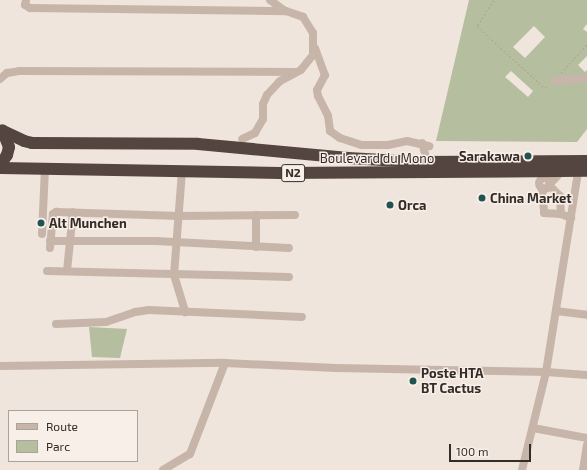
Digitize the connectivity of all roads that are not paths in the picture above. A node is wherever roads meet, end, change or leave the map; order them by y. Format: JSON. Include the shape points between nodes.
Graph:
{"nodes":[{"id":1,"x":26,"y":0,"type":"edge"},
{"id":2,"x":270,"y":0,"type":"edge"},
{"id":3,"x":286,"y":11,"type":"junction"},
{"id":4,"x":315,"y":48,"type":"junction"},
{"id":5,"x":297,"y":72,"type":"junction"},
{"id":6,"x":587,"y":78,"type":"edge"},
{"id":7,"x":0,"y":79,"type":"edge"},
{"id":8,"x":554,"y":81,"type":"road end"},
{"id":9,"x":2,"y":129,"type":"edge"},
{"id":10,"x":242,"y":139,"type":"dead end"},
{"id":11,"x":587,"y":161,"type":"edge"},
{"id":12,"x":427,"y":162,"type":"junction"},
{"id":13,"x":0,"y":167,"type":"edge"},
{"id":14,"x":45,"y":169,"type":"junction"},
{"id":15,"x":182,"y":171,"type":"junction"},
{"id":16,"x":561,"y":172,"type":"junction"},
{"id":17,"x":582,"y":172,"type":"edge"},
{"id":18,"x":540,"y":182,"type":"junction"},
{"id":19,"x":560,"y":196,"type":"junction"},
{"id":20,"x":574,"y":197,"type":"junction"},
{"id":21,"x":73,"y":212,"type":"junction"},
{"id":22,"x":561,"y":214,"type":"junction"},
{"id":23,"x":256,"y":215,"type":"junction"},
{"id":24,"x":295,"y":215,"type":"dead end"},
{"id":25,"x":179,"y":216,"type":"junction"},
{"id":26,"x":571,"y":218,"type":"junction"},
{"id":27,"x":42,"y":234,"type":"dead end"},
{"id":28,"x":70,"y":241,"type":"junction"},
{"id":29,"x":176,"y":244,"type":"junction"},
{"id":30,"x":256,"y":247,"type":"junction"},
{"id":31,"x":289,"y":248,"type":"dead end"},
{"id":32,"x":47,"y":271,"type":"dead end"},
{"id":33,"x":67,"y":271,"type":"junction"},
{"id":34,"x":174,"y":275,"type":"junction"},
{"id":35,"x":289,"y":277,"type":"dead end"},
{"id":36,"x":556,"y":311,"type":"junction"},
{"id":37,"x":185,"y":312,"type":"junction"},
{"id":38,"x":587,"y":315,"type":"edge"},
{"id":39,"x":302,"y":317,"type":"dead end"},
{"id":40,"x":56,"y":324,"type":"dead end"},
{"id":41,"x":225,"y":364,"type":"junction"},
{"id":42,"x":0,"y":366,"type":"edge"},
{"id":43,"x":546,"y":372,"type":"junction"},
{"id":44,"x":587,"y":376,"type":"edge"},
{"id":45,"x":533,"y":428,"type":"junction"},
{"id":46,"x":587,"y":438,"type":"edge"},
{"id":47,"x":587,"y":445,"type":"edge"},
{"id":48,"x":163,"y":470,"type":"edge"},
{"id":49,"x":522,"y":470,"type":"edge"},
{"id":50,"x":583,"y":470,"type":"edge"}],
"edges":[{"from":1,"to":3,"type":"street","via":[[25,5],[30,8]]},
{"from":2,"to":3,"type":"street","via":[[278,8]]},
{"from":3,"to":4,"type":"street","via":[[307,21],[313,33]]},
{"from":4,"to":5,"type":"street","via":[[310,60]]},
{"from":4,"to":12,"type":"street","via":[[325,75],[318,90],[328,116],[330,131],[340,138],[362,145],[388,145],[407,141],[425,145]]},
{"from":5,"to":7,"type":"street","via":[[19,71],[7,73]]},
{"from":5,"to":10,"type":"street","via":[[280,81],[267,95],[263,104],[263,119],[255,133]]},
{"from":6,"to":8,"type":"street"},
{"from":9,"to":12,"type":"highway","name":"Boulevard du Mono","number":"N2","via":[[28,142],[198,144],[348,158]]},
{"from":9,"to":13,"type":"highway","number":"N2","via":[[8,139],[8,151]]},
{"from":11,"to":12,"type":"highway","name":"Boulevard du Mono","number":"N2"},
{"from":13,"to":14,"type":"highway","name":"Boulevard du Mono","number":"N2"},
{"from":14,"to":15,"type":"highway","name":"Boulevard du Mono","number":"N2"},
{"from":14,"to":27,"type":"street"},
{"from":15,"to":18,"type":"highway","name":"Boulevard du Mono","number":"N2"},
{"from":15,"to":25,"type":"street"},
{"from":16,"to":17,"type":"highway","name":"Boulevard du Mono","number":"N2"},
{"from":16,"to":18,"type":"highway","name":"Boulevard du Mono","number":"N2"},
{"from":16,"to":18,"type":"street"},
{"from":17,"to":20,"type":"street"},
{"from":18,"to":19,"type":"street"},
{"from":18,"to":22,"type":"street","via":[[542,211],[546,214]]},
{"from":19,"to":20,"type":"street"},
{"from":19,"to":22,"type":"street"},
{"from":20,"to":26,"type":"street"},
{"from":21,"to":25,"type":"street"},
{"from":21,"to":28,"type":"street"},
{"from":21,"to":28,"type":"street","via":[[54,212],[50,244]]},
{"from":22,"to":26,"type":"street"},
{"from":23,"to":24,"type":"street"},
{"from":23,"to":25,"type":"street"},
{"from":23,"to":30,"type":"street"},
{"from":25,"to":29,"type":"street"},
{"from":26,"to":36,"type":"street"},
{"from":28,"to":29,"type":"street","via":[[156,241]]},
{"from":28,"to":33,"type":"street"},
{"from":29,"to":30,"type":"street"},
{"from":29,"to":34,"type":"street"},
{"from":30,"to":31,"type":"street"},
{"from":32,"to":33,"type":"street"},
{"from":33,"to":34,"type":"street"},
{"from":34,"to":35,"type":"street"},
{"from":34,"to":37,"type":"street"},
{"from":36,"to":38,"type":"street"},
{"from":36,"to":43,"type":"street"},
{"from":37,"to":39,"type":"street"},
{"from":37,"to":40,"type":"street","via":[[149,310],[106,322]]},
{"from":41,"to":42,"type":"street"},
{"from":41,"to":43,"type":"street"},
{"from":41,"to":48,"type":"street","via":[[190,454]]},
{"from":43,"to":44,"type":"street"},
{"from":43,"to":45,"type":"street"},
{"from":45,"to":46,"type":"street"},
{"from":45,"to":49,"type":"street"},
{"from":47,"to":50,"type":"street"}]}
